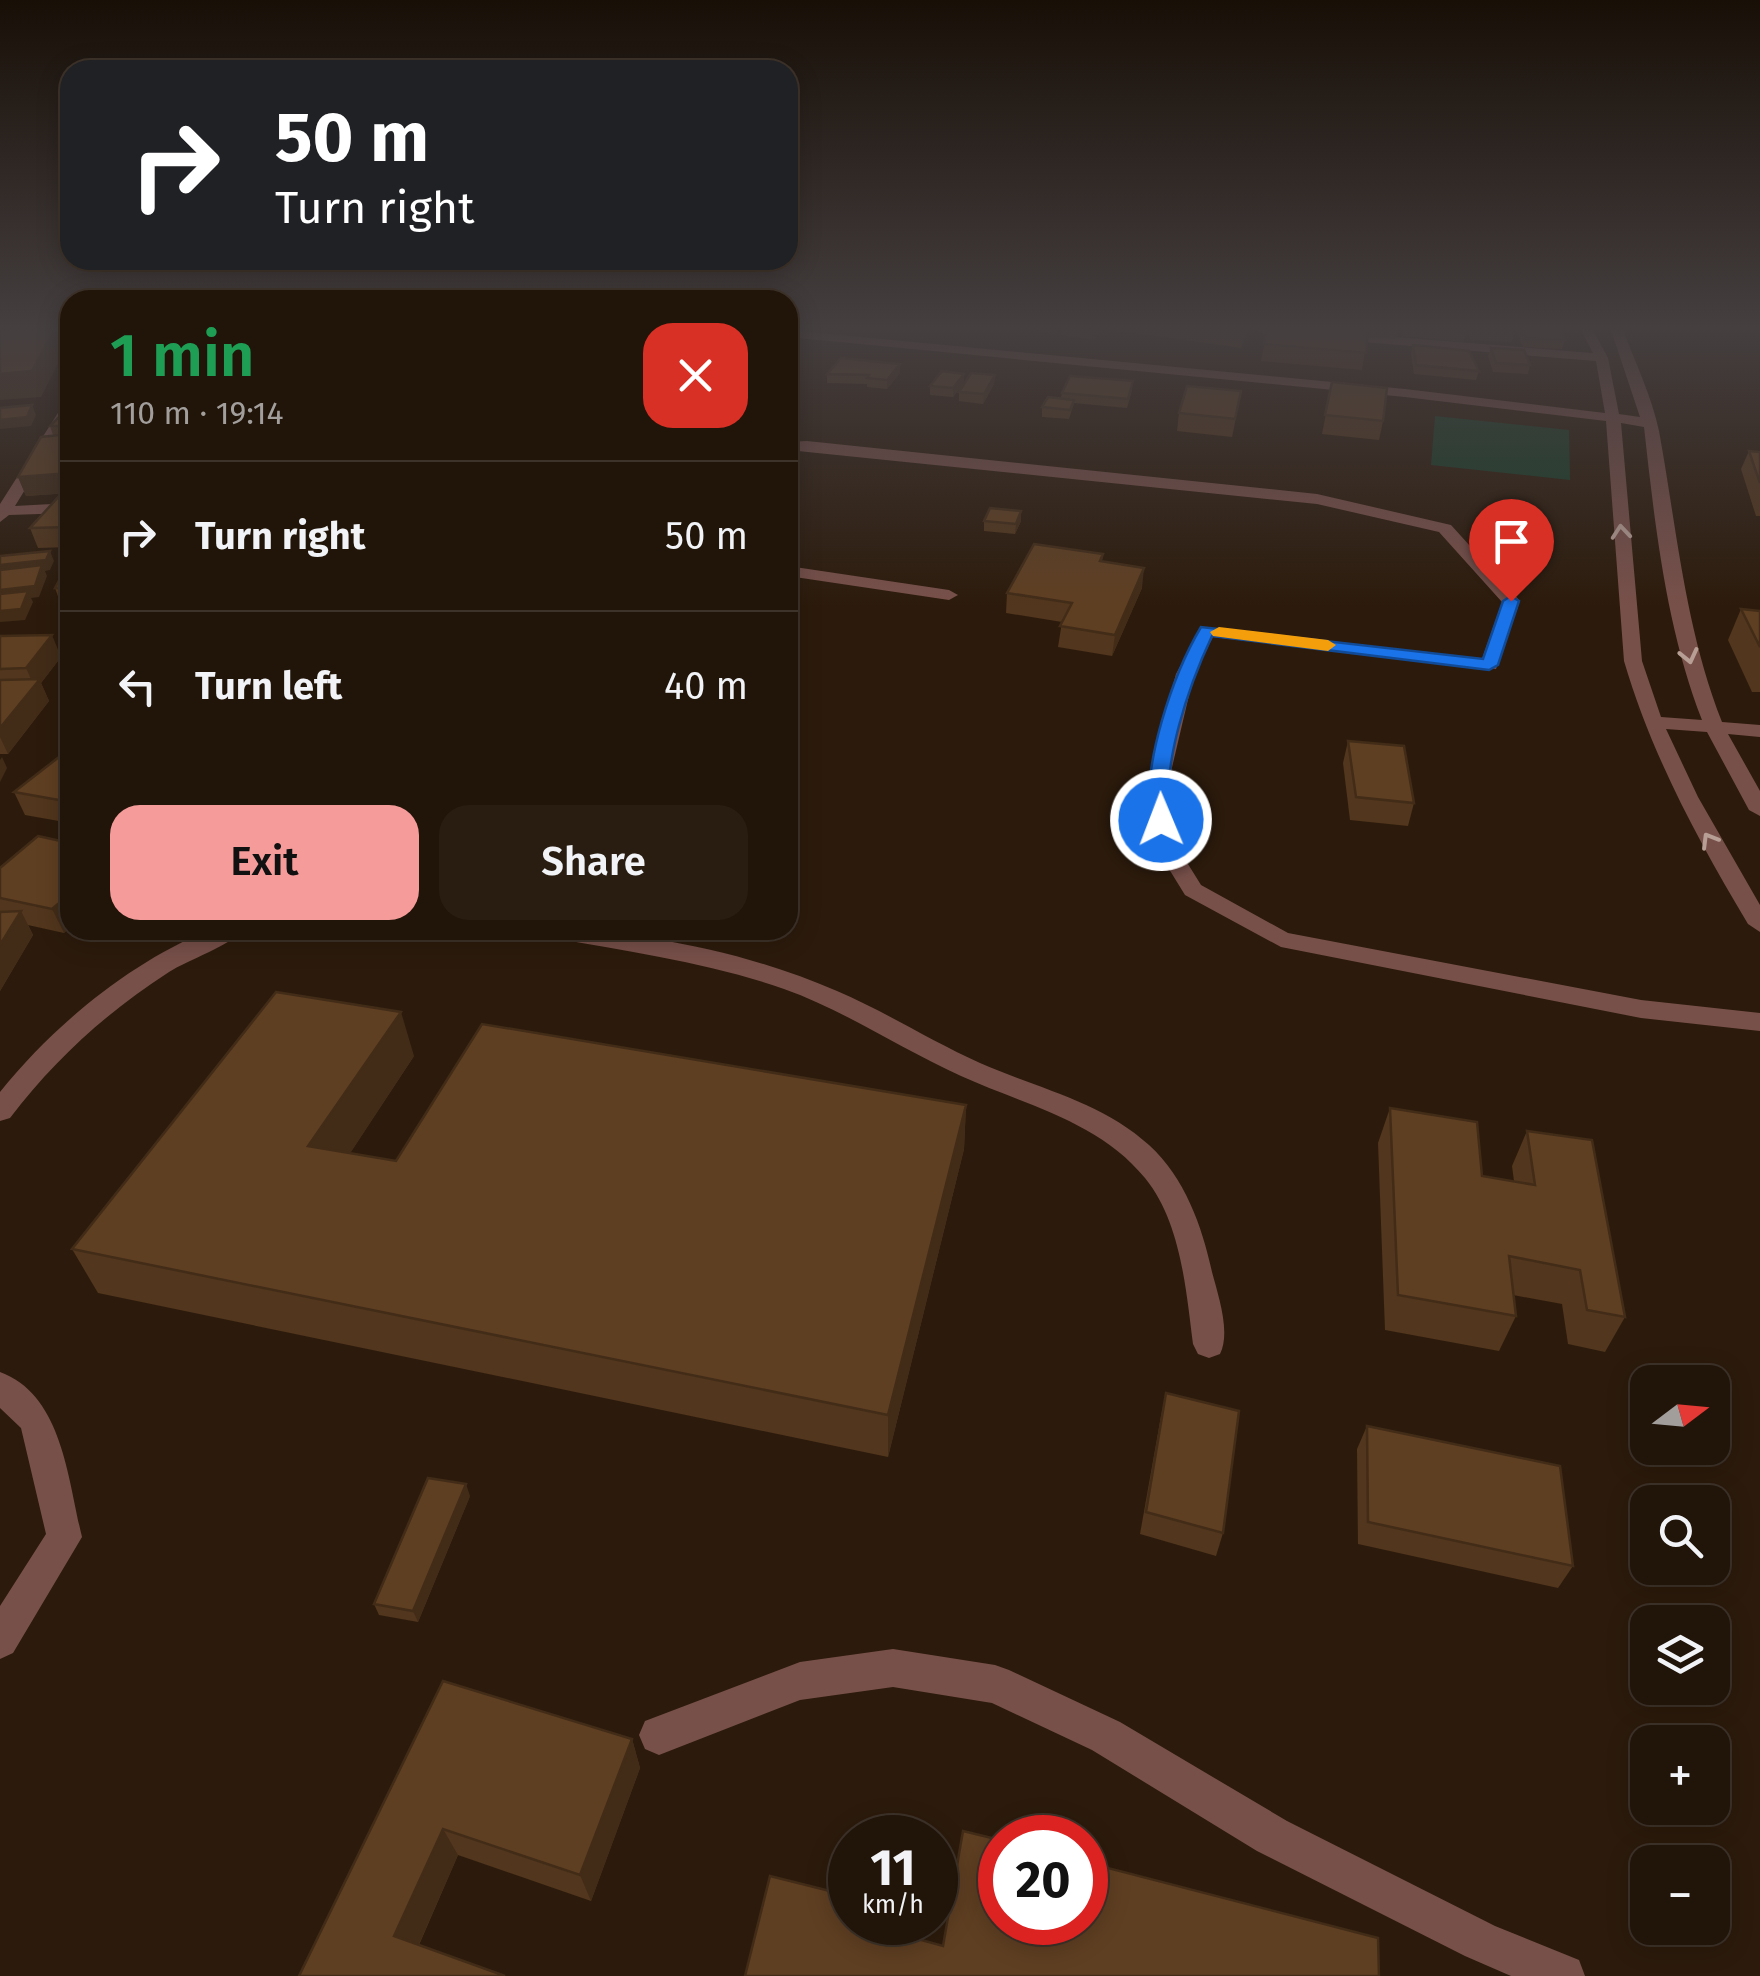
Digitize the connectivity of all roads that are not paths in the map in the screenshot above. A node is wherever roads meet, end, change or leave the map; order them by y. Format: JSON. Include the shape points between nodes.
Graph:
{"nodes":[{"id":1,"x":60,"y":422,"type":"edge"},
{"id":2,"x":1613,"y":422,"type":"edge"},
{"id":3,"x":1650,"y":422,"type":"edge"},
{"id":4,"x":798,"y":445,"type":"edge"},
{"id":5,"x":60,"y":509,"type":"edge"},
{"id":6,"x":1,"y":513,"type":"edge"},
{"id":7,"x":798,"y":573,"type":"edge"},
{"id":8,"x":949,"y":596,"type":"dead end"},
{"id":9,"x":1654,"y":722,"type":"junction"},
{"id":10,"x":1715,"y":729,"type":"junction"},
{"id":11,"x":1760,"y":731,"type":"edge"},
{"id":12,"x":1760,"y":810,"type":"edge"},
{"id":13,"x":1760,"y":924,"type":"edge"},
{"id":14,"x":206,"y":940,"type":"edge"},
{"id":15,"x":603,"y":940,"type":"edge"},
{"id":16,"x":1760,"y":1022,"type":"edge"},
{"id":17,"x":0,"y":1111,"type":"edge"},
{"id":18,"x":1209,"y":1344,"type":"dead end"},
{"id":19,"x":0,"y":1386,"type":"edge"},
{"id":20,"x":0,"y":1640,"type":"edge"},
{"id":21,"x":659,"y":1735,"type":"dead end"},
{"id":22,"x":1562,"y":1976,"type":"edge"}],
"edges":[{"from":1,"to":6,"type":"street"},
{"from":9,"to":2,"type":"street","one_way":true,"via":[[1633,661]]},
{"from":3,"to":10,"type":"street","one_way":true,"via":[[1691,667]]},
{"from":4,"to":16,"type":"street","via":[[1317,499],[1446,528],[1511,601],[1489,665],[1207,630],[1185,674],[1156,793],[1167,848],[1192,890],[1281,939],[1641,1010]]},
{"from":5,"to":6,"type":"street"},
{"from":7,"to":8,"type":"street"},
{"from":9,"to":10,"type":"street"},
{"from":13,"to":9,"type":"street","one_way":true,"via":[[1696,818]]},
{"from":10,"to":11,"type":"street"},
{"from":10,"to":12,"type":"street"},
{"from":14,"to":17,"type":"street","via":[[50,1052]]},
{"from":15,"to":18,"type":"street","via":[[749,970],[826,996],[922,1049],[1126,1141],[1159,1174],[1186,1232],[1201,1280]]},
{"from":19,"to":20,"type":"street","via":[[36,1421],[64,1537]]},
{"from":21,"to":22,"type":"street","via":[[800,1681],[893,1668],[995,1684],[1106,1736],[1272,1836]]}]}
